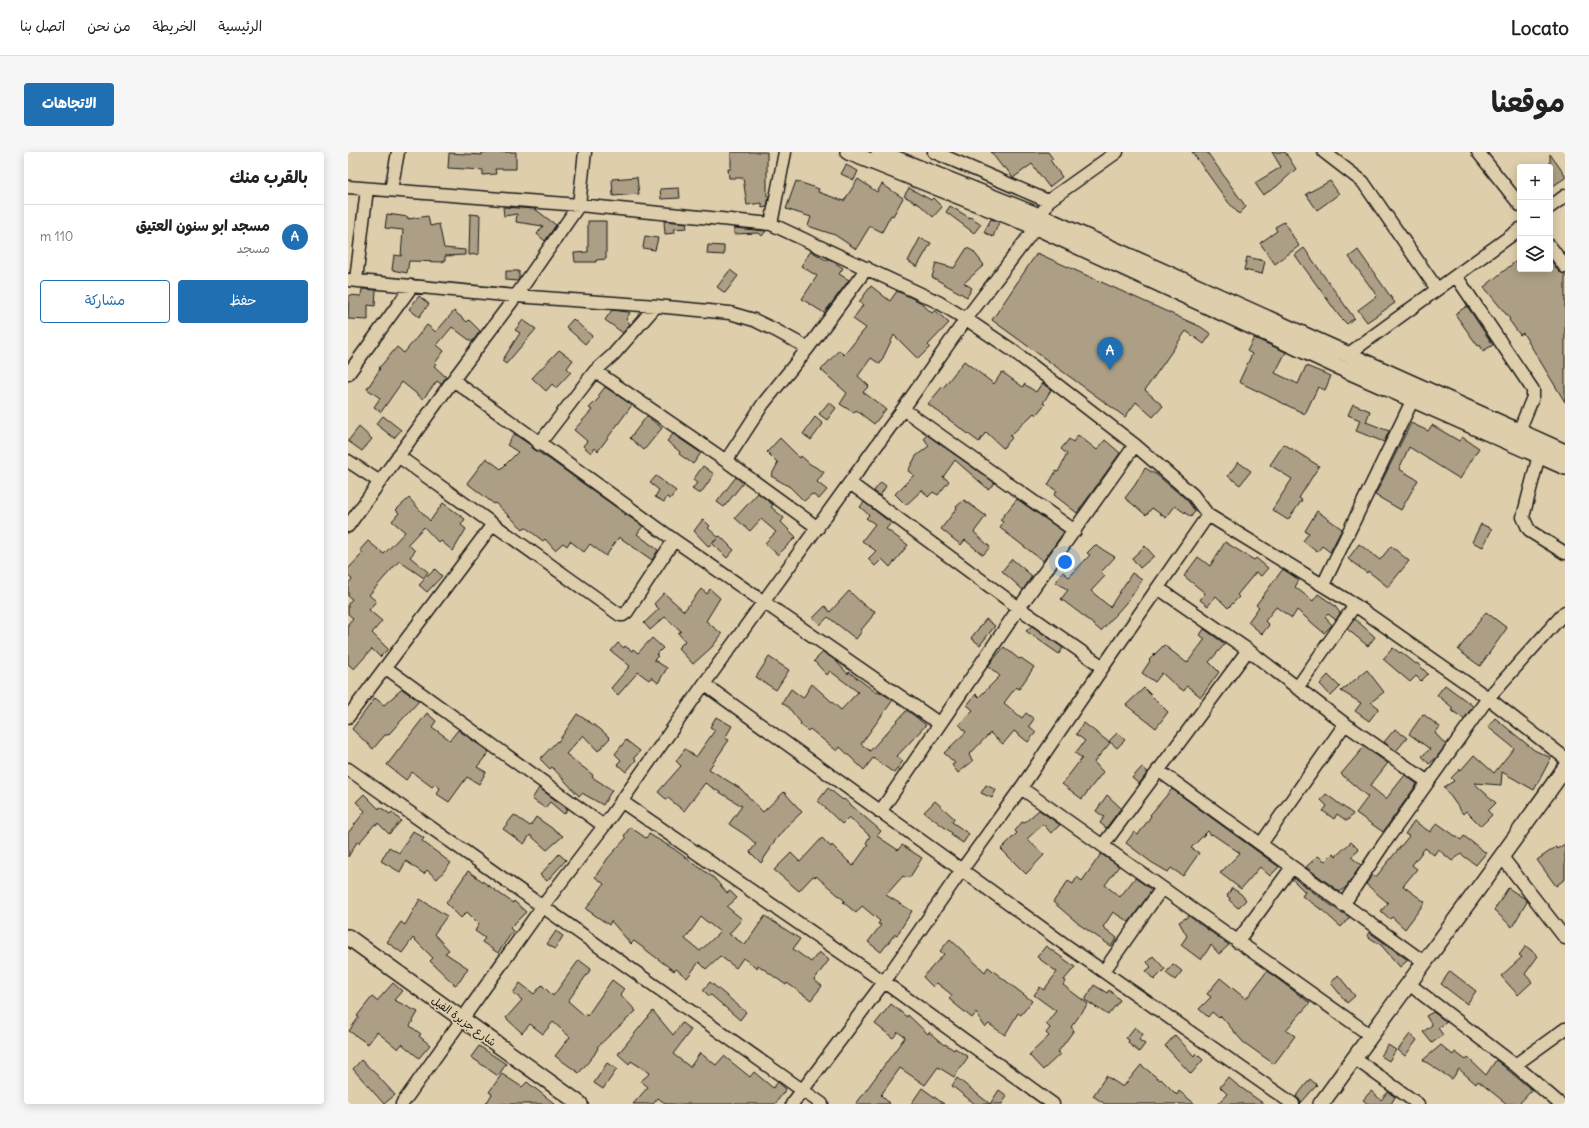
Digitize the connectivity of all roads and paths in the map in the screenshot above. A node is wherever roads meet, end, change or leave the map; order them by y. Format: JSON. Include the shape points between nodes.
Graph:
{"nodes":[{"id":1,"x":398,"y":152,"type":"edge"},
{"id":2,"x":585,"y":152,"type":"edge"},
{"id":3,"x":785,"y":152,"type":"edge"},
{"id":4,"x":848,"y":152,"type":"edge"},
{"id":5,"x":879,"y":152,"type":"edge"},
{"id":6,"x":934,"y":152,"type":"edge"},
{"id":7,"x":1116,"y":152,"type":"edge"},
{"id":8,"x":1324,"y":152,"type":"edge"},
{"id":9,"x":1478,"y":152,"type":"edge"},
{"id":10,"x":950,"y":155,"type":"edge"},
{"id":11,"x":1100,"y":157,"type":"edge"},
{"id":12,"x":348,"y":188,"type":"edge"},
{"id":13,"x":367,"y":189,"type":"junction"},
{"id":14,"x":391,"y":190,"type":"junction"},
{"id":15,"x":1565,"y":196,"type":"edge"},
{"id":16,"x":1048,"y":201,"type":"junction"},
{"id":17,"x":1517,"y":201,"type":"edge"},
{"id":18,"x":579,"y":205,"type":"junction"},
{"id":19,"x":1553,"y":205,"type":"edge"},
{"id":20,"x":1039,"y":222,"type":"junction"},
{"id":21,"x":771,"y":224,"type":"junction"},
{"id":22,"x":1517,"y":231,"type":"edge"},
{"id":23,"x":1553,"y":250,"type":"edge"},
{"id":24,"x":1565,"y":266,"type":"edge"},
{"id":25,"x":867,"y":268,"type":"junction"},
{"id":26,"x":1456,"y":276,"type":"junction"},
{"id":27,"x":352,"y":280,"type":"edge"},
{"id":28,"x":412,"y":286,"type":"junction"},
{"id":29,"x":1437,"y":289,"type":"junction"},
{"id":30,"x":516,"y":296,"type":"junction"},
{"id":31,"x":656,"y":306,"type":"junction"},
{"id":32,"x":966,"y":319,"type":"junction"},
{"id":33,"x":808,"y":348,"type":"junction"},
{"id":34,"x":1347,"y":355,"type":"junction"},
{"id":35,"x":595,"y":371,"type":"junction"},
{"id":36,"x":348,"y":374,"type":"edge"},
{"id":37,"x":453,"y":380,"type":"junction"},
{"id":38,"x":1413,"y":399,"type":"junction"},
{"id":39,"x":904,"y":409,"type":"junction"},
{"id":40,"x":1519,"y":431,"type":"junction"},
{"id":41,"x":539,"y":444,"type":"junction"},
{"id":42,"x":1135,"y":445,"type":"junction"},
{"id":43,"x":1565,"y":452,"type":"edge"},
{"id":44,"x":1539,"y":455,"type":"junction"},
{"id":45,"x":398,"y":456,"type":"junction"},
{"id":46,"x":726,"y":460,"type":"junction"},
{"id":47,"x":348,"y":461,"type":"edge"},
{"id":48,"x":1565,"y":466,"type":"edge"},
{"id":49,"x":380,"y":482,"type":"junction"},
{"id":50,"x":850,"y":483,"type":"junction"},
{"id":51,"x":1208,"y":515,"type":"junction"},
{"id":52,"x":493,"y":524,"type":"junction"},
{"id":53,"x":348,"y":526,"type":"edge"},
{"id":54,"x":818,"y":528,"type":"junction"},
{"id":55,"x":1075,"y":531,"type":"junction"},
{"id":56,"x":674,"y":540,"type":"junction"},
{"id":57,"x":1565,"y":553,"type":"edge"},
{"id":58,"x":1323,"y":586,"type":"junction"},
{"id":59,"x":1158,"y":588,"type":"junction"},
{"id":60,"x":764,"y":602,"type":"junction"},
{"id":61,"x":1354,"y":605,"type":"junction"},
{"id":62,"x":1019,"y":608,"type":"junction"},
{"id":63,"x":1565,"y":612,"type":"edge"},
{"id":64,"x":1248,"y":650,"type":"junction"},
{"id":65,"x":1102,"y":667,"type":"junction"},
{"id":66,"x":386,"y":668,"type":"junction"},
{"id":67,"x":704,"y":684,"type":"junction"},
{"id":68,"x":1297,"y":688,"type":"junction"},
{"id":69,"x":1488,"y":698,"type":"junction"},
{"id":70,"x":348,"y":717,"type":"edge"},
{"id":71,"x":940,"y":724,"type":"junction"},
{"id":72,"x":1345,"y":724,"type":"junction"},
{"id":73,"x":1565,"y":758,"type":"edge"},
{"id":74,"x":348,"y":769,"type":"edge"},
{"id":75,"x":1158,"y":770,"type":"junction"},
{"id":76,"x":1564,"y":774,"type":"edge"},
{"id":77,"x":1428,"y":782,"type":"junction"},
{"id":78,"x":1021,"y":788,"type":"junction"},
{"id":79,"x":621,"y":801,"type":"junction"},
{"id":80,"x":880,"y":812,"type":"junction"},
{"id":81,"x":604,"y":826,"type":"junction"},
{"id":82,"x":1261,"y":844,"type":"junction"},
{"id":83,"x":1103,"y":845,"type":"junction"},
{"id":84,"x":1502,"y":857,"type":"junction"},
{"id":85,"x":1292,"y":867,"type":"junction"},
{"id":86,"x":961,"y":871,"type":"junction"},
{"id":87,"x":1162,"y":888,"type":"junction"},
{"id":88,"x":1343,"y":905,"type":"junction"},
{"id":89,"x":542,"y":907,"type":"junction"},
{"id":90,"x":348,"y":937,"type":"edge"},
{"id":91,"x":1565,"y":938,"type":"edge"},
{"id":92,"x":1237,"y":942,"type":"junction"},
{"id":93,"x":1424,"y":962,"type":"junction"},
{"id":94,"x":1104,"y":971,"type":"junction"},
{"id":95,"x":884,"y":982,"type":"junction"},
{"id":96,"x":1409,"y":984,"type":"junction"},
{"id":97,"x":462,"y":1019,"type":"junction"},
{"id":98,"x":1565,"y":1029,"type":"edge"},
{"id":99,"x":1370,"y":1035,"type":"junction"},
{"id":100,"x":1354,"y":1058,"type":"junction"},
{"id":101,"x":1515,"y":1065,"type":"junction"},
{"id":102,"x":803,"y":1090,"type":"junction"},
{"id":103,"x":402,"y":1104,"type":"edge"},
{"id":104,"x":580,"y":1104,"type":"edge"},
{"id":105,"x":792,"y":1104,"type":"edge"},
{"id":106,"x":822,"y":1104,"type":"edge"},
{"id":107,"x":1053,"y":1104,"type":"edge"},
{"id":108,"x":1293,"y":1104,"type":"edge"},
{"id":109,"x":1321,"y":1104,"type":"edge"},
{"id":110,"x":1418,"y":1104,"type":"edge"},
{"id":111,"x":1560,"y":1104,"type":"edge"}],
"edges":[{"from":1,"to":14,"type":"street"},
{"from":2,"to":18,"type":"street"},
{"from":3,"to":21,"type":"street"},
{"from":4,"to":20,"type":"street"},
{"from":5,"to":20,"type":"street"},
{"from":6,"to":10,"type":"street"},
{"from":7,"to":11,"type":"street"},
{"from":8,"to":29,"type":"street","via":[[1363,182]]},
{"from":9,"to":17,"type":"street"},
{"from":10,"to":16,"type":"street"},
{"from":11,"to":16,"type":"street"},
{"from":12,"to":13,"type":"street"},
{"from":13,"to":14,"type":"street"},
{"from":13,"to":27,"type":"street"},
{"from":14,"to":18,"type":"street"},
{"from":15,"to":19,"type":"street"},
{"from":16,"to":20,"type":"street"},
{"from":18,"to":21,"type":"street"},
{"from":18,"to":30,"type":"street"},
{"from":20,"to":32,"type":"street"},
{"from":20,"to":34,"type":"street"},
{"from":20,"to":38,"type":"street"},
{"from":21,"to":25,"type":"street"},
{"from":22,"to":26,"type":"street"},
{"from":23,"to":24,"type":"street"},
{"from":25,"to":32,"type":"street","via":[[938,302]]},
{"from":25,"to":33,"type":"street"},
{"from":26,"to":29,"type":"street"},
{"from":26,"to":40,"type":"street","via":[[1533,390],[1533,397]]},
{"from":27,"to":28,"type":"street"},
{"from":28,"to":30,"type":"street"},
{"from":28,"to":36,"type":"street"},
{"from":29,"to":34,"type":"street"},
{"from":30,"to":31,"type":"street"},
{"from":30,"to":37,"type":"street"},
{"from":31,"to":33,"type":"street","via":[[730,313],[775,330]]},
{"from":31,"to":35,"type":"street","via":[[614,355]]},
{"from":32,"to":39,"type":"street"},
{"from":32,"to":42,"type":"street","via":[[1012,350]]},
{"from":33,"to":46,"type":"street","via":[[763,404]]},
{"from":34,"to":40,"type":"street"},
{"from":35,"to":41,"type":"street"},
{"from":35,"to":46,"type":"street"},
{"from":37,"to":41,"type":"street"},
{"from":37,"to":45,"type":"street"},
{"from":38,"to":44,"type":"street"},
{"from":38,"to":58,"type":"street"},
{"from":39,"to":50,"type":"street"},
{"from":39,"to":55,"type":"street"},
{"from":40,"to":43,"type":"street"},
{"from":41,"to":56,"type":"street"},
{"from":42,"to":51,"type":"street","via":[[1193,495]]},
{"from":42,"to":55,"type":"street"},
{"from":44,"to":48,"type":"street"},
{"from":44,"to":57,"type":"street","via":[[1523,517],[1532,532]]},
{"from":45,"to":49,"type":"street"},
{"from":45,"to":52,"type":"street"},
{"from":46,"to":54,"type":"street"},
{"from":47,"to":49,"type":"street"},
{"from":49,"to":53,"type":"street"},
{"from":50,"to":54,"type":"street"},
{"from":50,"to":62,"type":"street"},
{"from":51,"to":58,"type":"street"},
{"from":51,"to":59,"type":"street"},
{"from":52,"to":56,"type":"street","via":[[620,615],[626,612]]},
{"from":52,"to":66,"type":"street"},
{"from":54,"to":60,"type":"street"},
{"from":55,"to":62,"type":"street"},
{"from":56,"to":60,"type":"street"},
{"from":58,"to":61,"type":"street"},
{"from":59,"to":64,"type":"street"},
{"from":59,"to":65,"type":"street"},
{"from":60,"to":67,"type":"street"},
{"from":60,"to":71,"type":"street"},
{"from":61,"to":68,"type":"street"},
{"from":61,"to":69,"type":"street"},
{"from":62,"to":65,"type":"street"},
{"from":62,"to":71,"type":"street"},
{"from":63,"to":69,"type":"street"},
{"from":64,"to":68,"type":"street"},
{"from":64,"to":75,"type":"street"},
{"from":65,"to":78,"type":"street"},
{"from":66,"to":70,"type":"street"},
{"from":66,"to":81,"type":"street"},
{"from":67,"to":79,"type":"street"},
{"from":67,"to":80,"type":"street"},
{"from":68,"to":72,"type":"street"},
{"from":69,"to":73,"type":"street"},
{"from":69,"to":77,"type":"street"},
{"from":71,"to":80,"type":"street"},
{"from":72,"to":77,"type":"street"},
{"from":72,"to":82,"type":"street"},
{"from":74,"to":89,"type":"street"},
{"from":75,"to":82,"type":"street"},
{"from":75,"to":83,"type":"street"},
{"from":76,"to":84,"type":"street"},
{"from":77,"to":88,"type":"street"},
{"from":78,"to":83,"type":"street"},
{"from":78,"to":86,"type":"street"},
{"from":79,"to":81,"type":"street"},
{"from":79,"to":95,"type":"street"},
{"from":80,"to":86,"type":"street"},
{"from":81,"to":89,"type":"street"},
{"from":82,"to":85,"type":"street"},
{"from":83,"to":87,"type":"street"},
{"from":84,"to":91,"type":"street"},
{"from":84,"to":93,"type":"street"},
{"from":85,"to":88,"type":"street"},
{"from":85,"to":92,"type":"street"},
{"from":86,"to":94,"type":"street"},
{"from":86,"to":95,"type":"street"},
{"from":87,"to":92,"type":"street"},
{"from":87,"to":94,"type":"street"},
{"from":88,"to":93,"type":"street"},
{"from":89,"to":97,"type":"street"},
{"from":89,"to":102,"type":"street"},
{"from":90,"to":97,"type":"street","name":"شارع جزيرة الفيل"},
{"from":92,"to":99,"type":"street"},
{"from":93,"to":96,"type":"street"},
{"from":94,"to":108,"type":"street"},
{"from":95,"to":102,"type":"street"},
{"from":95,"to":107,"type":"street"},
{"from":96,"to":99,"type":"street"},
{"from":96,"to":101,"type":"street"},
{"from":97,"to":103,"type":"street"},
{"from":97,"to":104,"type":"street","name":"شارع جزيرة الفيل"},
{"from":98,"to":101,"type":"street"},
{"from":99,"to":100,"type":"street"},
{"from":100,"to":109,"type":"street"},
{"from":100,"to":110,"type":"street"},
{"from":101,"to":111,"type":"street"},
{"from":102,"to":105,"type":"street"},
{"from":102,"to":106,"type":"street"}]}
